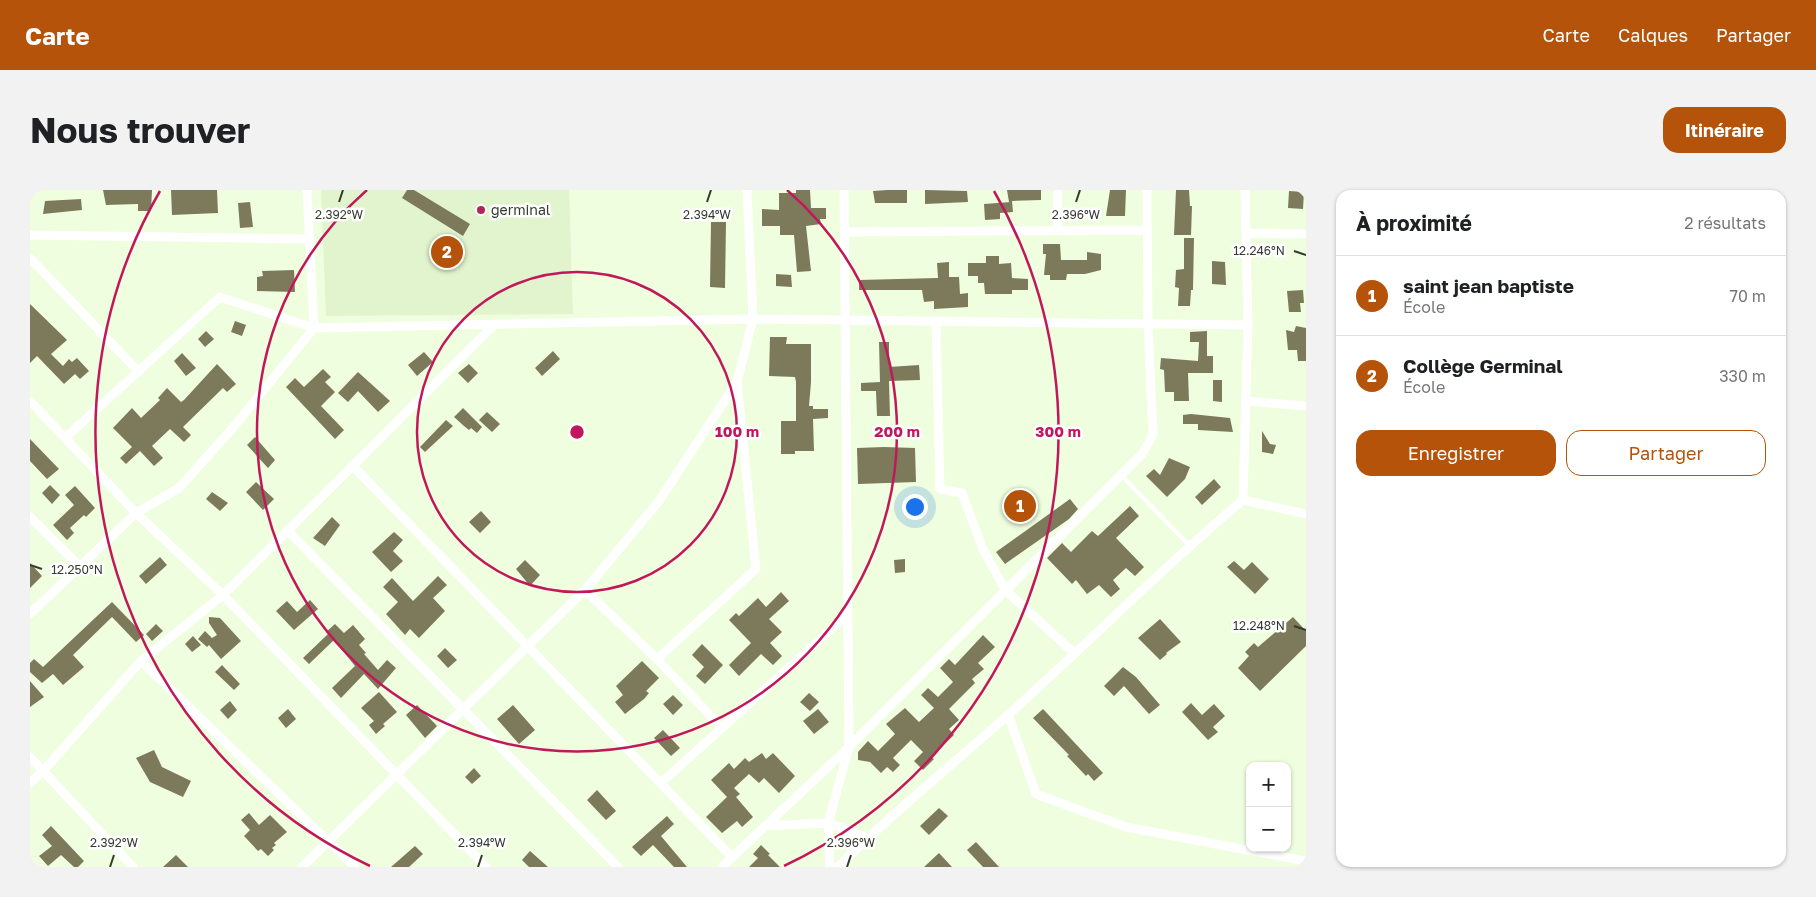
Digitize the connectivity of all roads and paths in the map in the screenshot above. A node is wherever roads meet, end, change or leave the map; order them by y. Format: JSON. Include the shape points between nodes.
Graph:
{"nodes":[{"id":1,"x":307,"y":190,"type":"edge"},
{"id":2,"x":747,"y":190,"type":"edge"},
{"id":3,"x":844,"y":190,"type":"edge"},
{"id":4,"x":1058,"y":190,"type":"edge"},
{"id":5,"x":1147,"y":190,"type":"edge"},
{"id":6,"x":1245,"y":190,"type":"edge"},
{"id":7,"x":1057,"y":230,"type":"junction"},
{"id":8,"x":1147,"y":230,"type":"junction"},
{"id":9,"x":845,"y":232,"type":"junction"},
{"id":10,"x":1246,"y":233,"type":"junction"},
{"id":11,"x":1306,"y":234,"type":"edge"},
{"id":12,"x":30,"y":235,"type":"edge"},
{"id":13,"x":309,"y":238,"type":"junction"},
{"id":14,"x":30,"y":258,"type":"edge"},
{"id":15,"x":753,"y":319,"type":"junction"},
{"id":16,"x":846,"y":321,"type":"junction"},
{"id":17,"x":936,"y":322,"type":"junction"},
{"id":18,"x":494,"y":325,"type":"junction"},
{"id":19,"x":1148,"y":325,"type":"junction"},
{"id":20,"x":1248,"y":325,"type":"junction"},
{"id":21,"x":314,"y":328,"type":"junction"},
{"id":22,"x":139,"y":372,"type":"junction"},
{"id":23,"x":737,"y":382,"type":"junction"},
{"id":24,"x":30,"y":401,"type":"edge"},
{"id":25,"x":1247,"y":401,"type":"junction"},
{"id":26,"x":1306,"y":406,"type":"edge"},
{"id":27,"x":65,"y":438,"type":"junction"},
{"id":28,"x":352,"y":465,"type":"junction"},
{"id":29,"x":1122,"y":476,"type":"junction"},
{"id":30,"x":1243,"y":500,"type":"junction"},
{"id":31,"x":136,"y":513,"type":"junction"},
{"id":32,"x":1306,"y":514,"type":"edge"},
{"id":33,"x":30,"y":517,"type":"edge"},
{"id":34,"x":288,"y":531,"type":"junction"},
{"id":35,"x":1189,"y":545,"type":"junction"},
{"id":36,"x":80,"y":567,"type":"junction"},
{"id":37,"x":586,"y":590,"type":"junction"},
{"id":38,"x":1005,"y":590,"type":"junction"},
{"id":39,"x":223,"y":595,"type":"junction"},
{"id":40,"x":30,"y":614,"type":"edge"},
{"id":41,"x":848,"y":614,"type":"junction"},
{"id":42,"x":528,"y":646,"type":"junction"},
{"id":43,"x":1074,"y":652,"type":"junction"},
{"id":44,"x":656,"y":660,"type":"junction"},
{"id":45,"x":141,"y":661,"type":"junction"},
{"id":46,"x":463,"y":709,"type":"junction"},
{"id":47,"x":1008,"y":714,"type":"junction"},
{"id":48,"x":721,"y":728,"type":"junction"},
{"id":49,"x":849,"y":747,"type":"junction"},
{"id":50,"x":30,"y":757,"type":"edge"},
{"id":51,"x":43,"y":771,"type":"junction"},
{"id":52,"x":396,"y":774,"type":"junction"},
{"id":53,"x":30,"y":783,"type":"edge"},
{"id":54,"x":661,"y":783,"type":"junction"},
{"id":55,"x":828,"y":823,"type":"junction"},
{"id":56,"x":764,"y":826,"type":"junction"},
{"id":57,"x":867,"y":838,"type":"junction"},
{"id":58,"x":329,"y":841,"type":"junction"},
{"id":59,"x":732,"y":857,"type":"junction"},
{"id":60,"x":1306,"y":861,"type":"edge"},
{"id":61,"x":133,"y":867,"type":"edge"},
{"id":62,"x":302,"y":867,"type":"edge"},
{"id":63,"x":356,"y":867,"type":"edge"},
{"id":64,"x":486,"y":867,"type":"edge"},
{"id":65,"x":618,"y":867,"type":"edge"},
{"id":66,"x":722,"y":867,"type":"edge"},
{"id":67,"x":830,"y":867,"type":"edge"},
{"id":68,"x":838,"y":867,"type":"edge"}],
"edges":[{"from":1,"to":13,"type":"street"},
{"from":2,"to":15,"type":"street"},
{"from":3,"to":9,"type":"street"},
{"from":4,"to":7,"type":"street"},
{"from":5,"to":8,"type":"street"},
{"from":6,"to":10,"type":"street"},
{"from":7,"to":8,"type":"street"},
{"from":7,"to":9,"type":"street"},
{"from":8,"to":19,"type":"street"},
{"from":9,"to":16,"type":"street"},
{"from":10,"to":11,"type":"street"},
{"from":10,"to":20,"type":"street"},
{"from":12,"to":13,"type":"street"},
{"from":13,"to":21,"type":"street"},
{"from":14,"to":22,"type":"street"},
{"from":15,"to":16,"type":"street"},
{"from":15,"to":18,"type":"street"},
{"from":15,"to":23,"type":"street"},
{"from":16,"to":17,"type":"street"},
{"from":16,"to":41,"type":"street"},
{"from":17,"to":19,"type":"street"},
{"from":17,"to":38,"type":"street","via":[[940,489],[962,492],[982,547]]},
{"from":18,"to":21,"type":"street"},
{"from":18,"to":28,"type":"street"},
{"from":19,"to":20,"type":"street"},
{"from":19,"to":29,"type":"street","via":[[1153,435],[1142,454]]},
{"from":20,"to":25,"type":"street"},
{"from":21,"to":22,"type":"street","via":[[220,297]]},
{"from":21,"to":31,"type":"street","via":[[180,488]]},
{"from":22,"to":27,"type":"street"},
{"from":23,"to":37,"type":"street","via":[[659,501]]},
{"from":23,"to":44,"type":"street","via":[[756,569]]},
{"from":24,"to":27,"type":"street"},
{"from":25,"to":26,"type":"street"},
{"from":25,"to":30,"type":"street"},
{"from":27,"to":31,"type":"street"},
{"from":28,"to":34,"type":"street"},
{"from":28,"to":42,"type":"street"},
{"from":29,"to":35,"type":"lane"},
{"from":29,"to":38,"type":"street"},
{"from":30,"to":32,"type":"street"},
{"from":30,"to":35,"type":"street"},
{"from":31,"to":36,"type":"street"},
{"from":31,"to":39,"type":"street"},
{"from":33,"to":36,"type":"street"},
{"from":34,"to":39,"type":"street"},
{"from":34,"to":46,"type":"street"},
{"from":35,"to":43,"type":"street"},
{"from":36,"to":40,"type":"street"},
{"from":37,"to":42,"type":"street"},
{"from":37,"to":44,"type":"street"},
{"from":38,"to":43,"type":"street"},
{"from":38,"to":49,"type":"street"},
{"from":39,"to":45,"type":"street"},
{"from":39,"to":52,"type":"street"},
{"from":41,"to":48,"type":"street"},
{"from":41,"to":49,"type":"street"},
{"from":42,"to":46,"type":"street"},
{"from":42,"to":54,"type":"street"},
{"from":43,"to":47,"type":"street"},
{"from":44,"to":48,"type":"street"},
{"from":45,"to":51,"type":"street"},
{"from":45,"to":58,"type":"street"},
{"from":46,"to":52,"type":"street"},
{"from":46,"to":65,"type":"street"},
{"from":47,"to":57,"type":"street"},
{"from":47,"to":60,"type":"street","via":[[1036,794],[1126,827]]},
{"from":48,"to":54,"type":"street"},
{"from":49,"to":55,"type":"street"},
{"from":49,"to":56,"type":"street"},
{"from":50,"to":51,"type":"street"},
{"from":51,"to":53,"type":"street"},
{"from":51,"to":61,"type":"street"},
{"from":52,"to":58,"type":"street"},
{"from":52,"to":64,"type":"street"},
{"from":54,"to":59,"type":"street"},
{"from":55,"to":56,"type":"street"},
{"from":55,"to":57,"type":"street"},
{"from":55,"to":67,"type":"street"},
{"from":56,"to":59,"type":"street"},
{"from":57,"to":68,"type":"street"},
{"from":58,"to":62,"type":"street"},
{"from":58,"to":63,"type":"street"},
{"from":59,"to":66,"type":"street"}]}
